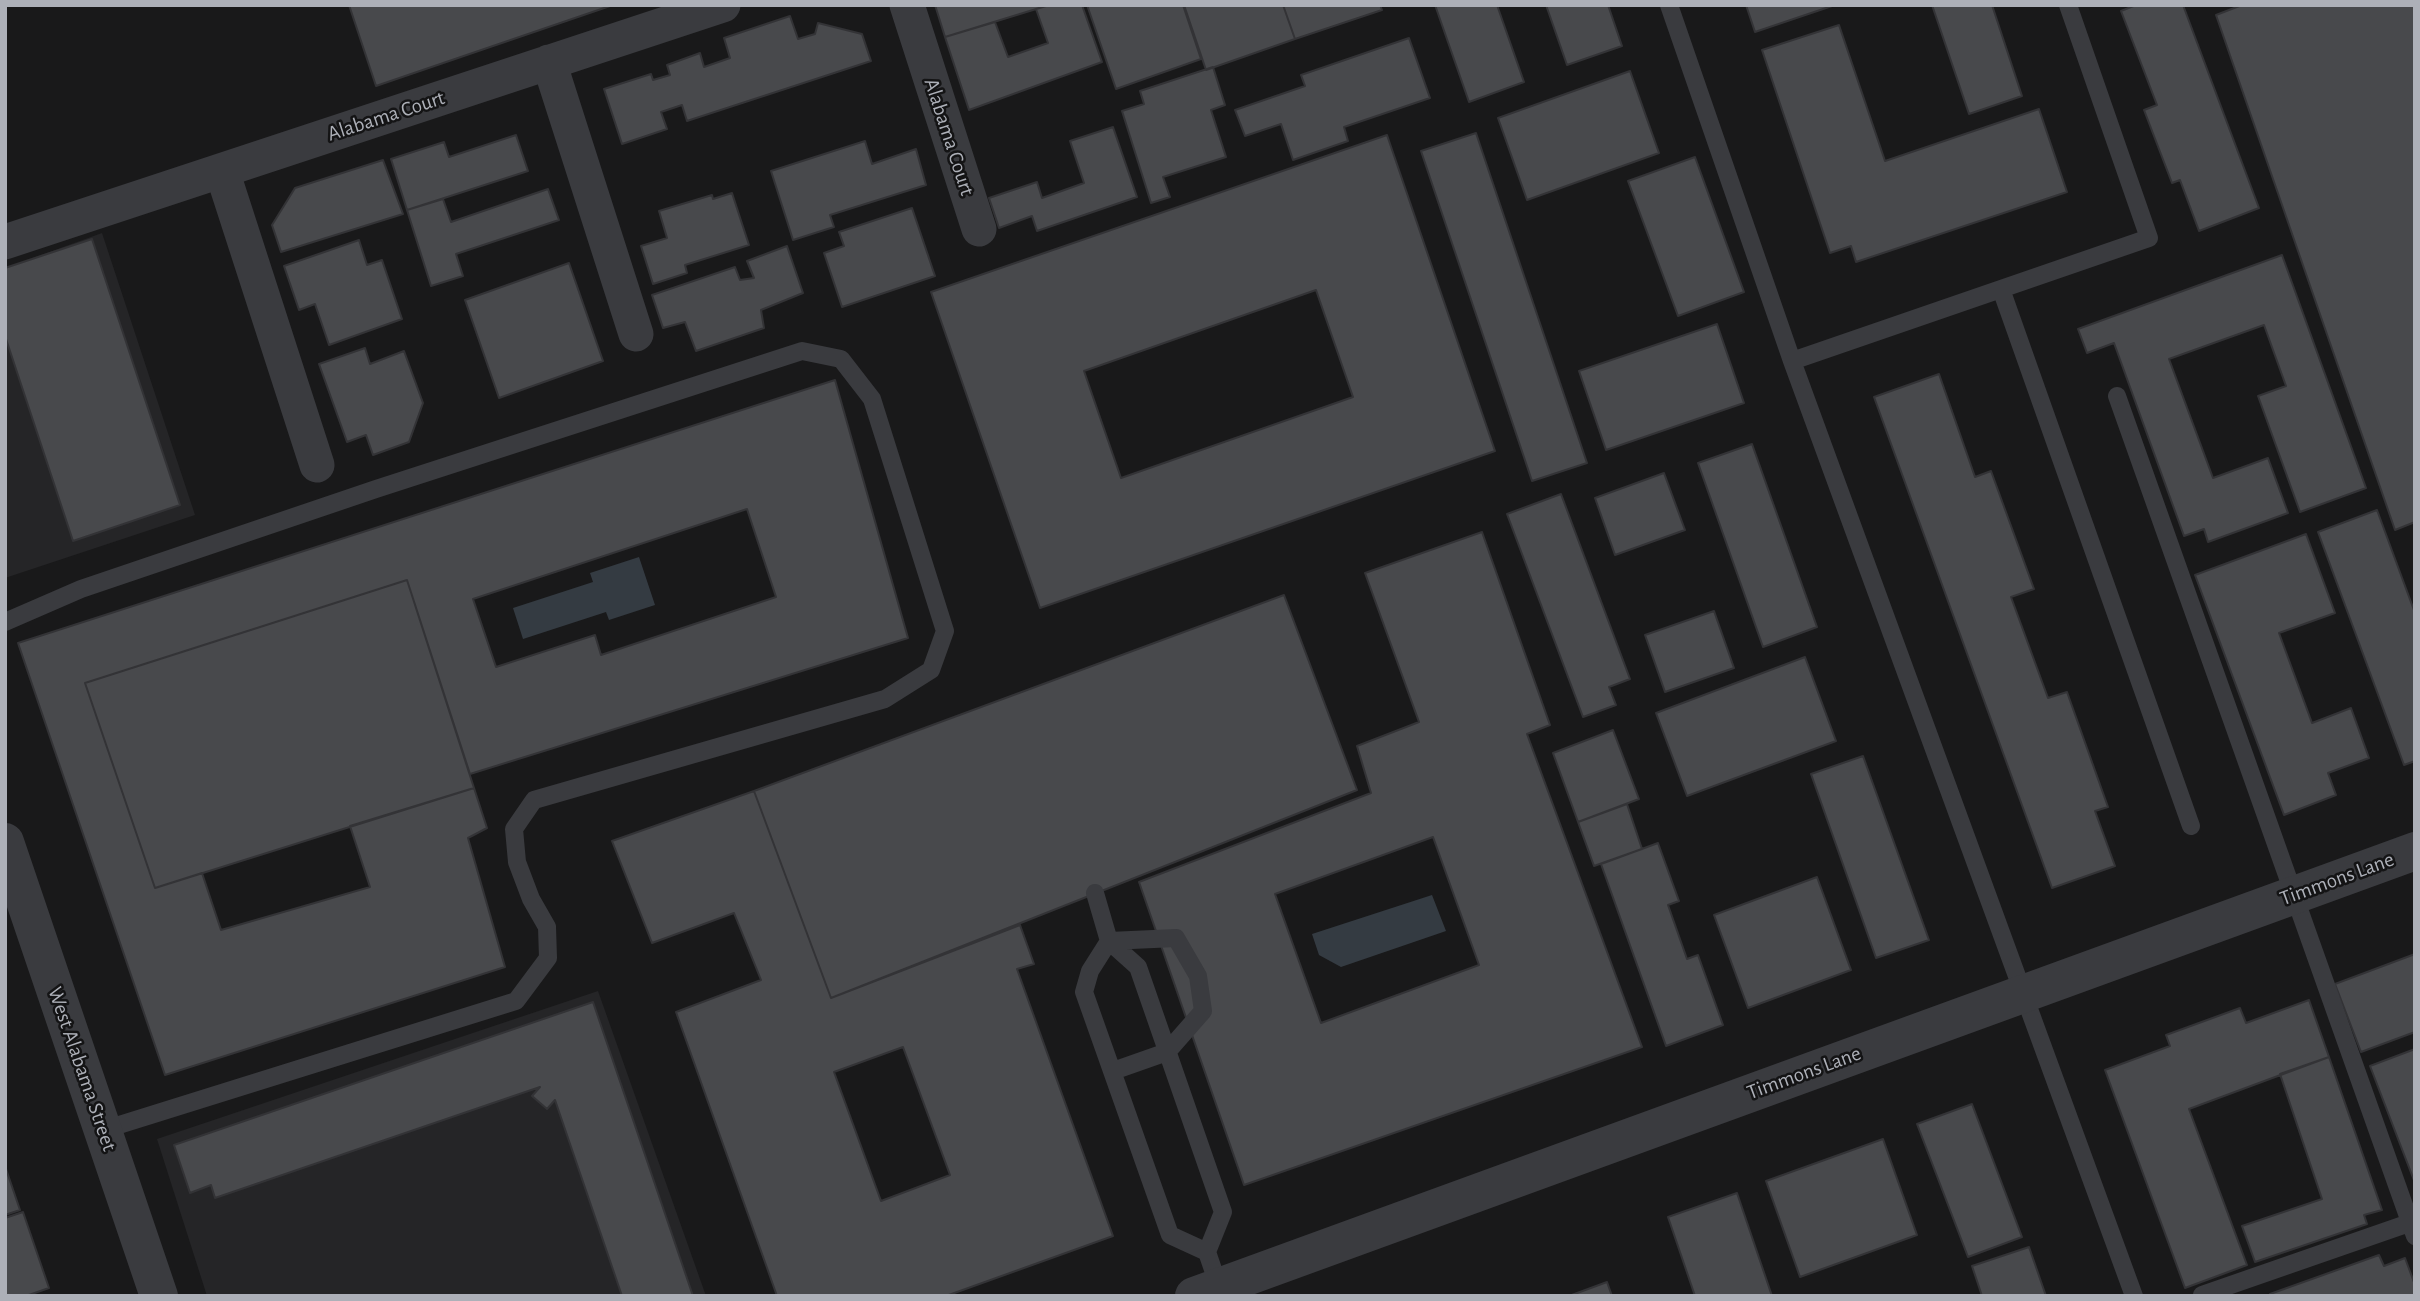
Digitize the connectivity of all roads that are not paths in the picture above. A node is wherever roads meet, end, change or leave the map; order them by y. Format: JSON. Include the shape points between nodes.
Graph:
{"nodes":[{"id":1,"x":723,"y":5,"type":"edge"},
{"id":2,"x":907,"y":5,"type":"edge"},
{"id":3,"x":1669,"y":5,"type":"edge"},
{"id":4,"x":2068,"y":5,"type":"edge"},
{"id":5,"x":550,"y":62,"type":"junction"},
{"id":6,"x":222,"y":170,"type":"junction"},
{"id":7,"x":979,"y":229,"type":"dead end"},
{"id":8,"x":5,"y":242,"type":"edge"},
{"id":9,"x":2001,"y":289,"type":"junction"},
{"id":10,"x":636,"y":334,"type":"dead end"},
{"id":11,"x":1792,"y":361,"type":"junction"},
{"id":12,"x":2117,"y":396,"type":"dead end"},
{"id":13,"x":317,"y":465,"type":"dead end"},
{"id":14,"x":5,"y":622,"type":"edge"},
{"id":15,"x":2191,"y":826,"type":"dead end"},
{"id":16,"x":5,"y":842,"type":"edge"},
{"id":17,"x":2415,"y":851,"type":"edge"},
{"id":18,"x":1095,"y":893,"type":"dead end"},
{"id":19,"x":2294,"y":895,"type":"junction"},
{"id":20,"x":16,"y":907,"type":"edge"},
{"id":21,"x":1109,"y":941,"type":"junction"},
{"id":22,"x":2024,"y":993,"type":"junction"},
{"id":23,"x":1167,"y":1052,"type":"junction"},
{"id":24,"x":1113,"y":1071,"type":"junction"},
{"id":25,"x":103,"y":1130,"type":"junction"},
{"id":26,"x":2413,"y":1226,"type":"edge"},
{"id":27,"x":1206,"y":1278,"type":"edge"},
{"id":28,"x":2202,"y":1295,"type":"edge"},
{"id":29,"x":159,"y":1296,"type":"edge"},
{"id":30,"x":2134,"y":1296,"type":"edge"}],
"edges":[{"from":1,"to":5,"type":"street","name":"Alabama Court"},
{"from":2,"to":7,"type":"street","name":"Alabama Court"},
{"from":3,"to":11,"type":"lane"},
{"from":4,"to":9,"type":"lane","via":[[2149,239]]},
{"from":5,"to":6,"type":"street","name":"Alabama Court"},
{"from":5,"to":10,"type":"street"},
{"from":6,"to":8,"type":"street","name":"Alabama Court"},
{"from":6,"to":13,"type":"street"},
{"from":9,"to":11,"type":"lane"},
{"from":9,"to":15,"type":"lane"},
{"from":11,"to":22,"type":"lane"},
{"from":12,"to":19,"type":"lane"},
{"from":14,"to":25,"type":"lane","via":[[81,589],[802,351],[841,359],[872,398],[945,631],[931,670],[885,699],[534,800],[514,830],[517,862],[547,927],[548,958],[516,1000]]},
{"from":16,"to":20,"type":"street","name":"West Alabama Street"},
{"from":17,"to":19,"type":"street","name":"Timmons Lane"},
{"from":18,"to":21,"type":"lane"},
{"from":19,"to":22,"type":"street","name":"Timmons Lane"},
{"from":19,"to":26,"type":"lane"},
{"from":20,"to":25,"type":"street","name":"West Alabama Street"},
{"from":21,"to":23,"type":"lane","via":[[1138,967]]},
{"from":21,"to":23,"type":"lane","via":[[1176,938],[1198,976],[1203,1011]]},
{"from":21,"to":24,"type":"lane","via":[[1090,971],[1084,992]]},
{"from":22,"to":27,"type":"street","name":"Timmons Lane"},
{"from":22,"to":30,"type":"lane"},
{"from":23,"to":24,"type":"lane"},
{"from":23,"to":27,"type":"lane","via":[[1223,1212]]},
{"from":24,"to":27,"type":"lane","via":[[1170,1235]]},
{"from":25,"to":29,"type":"street","name":"West Alabama Street"},
{"from":26,"to":28,"type":"lane"}]}
